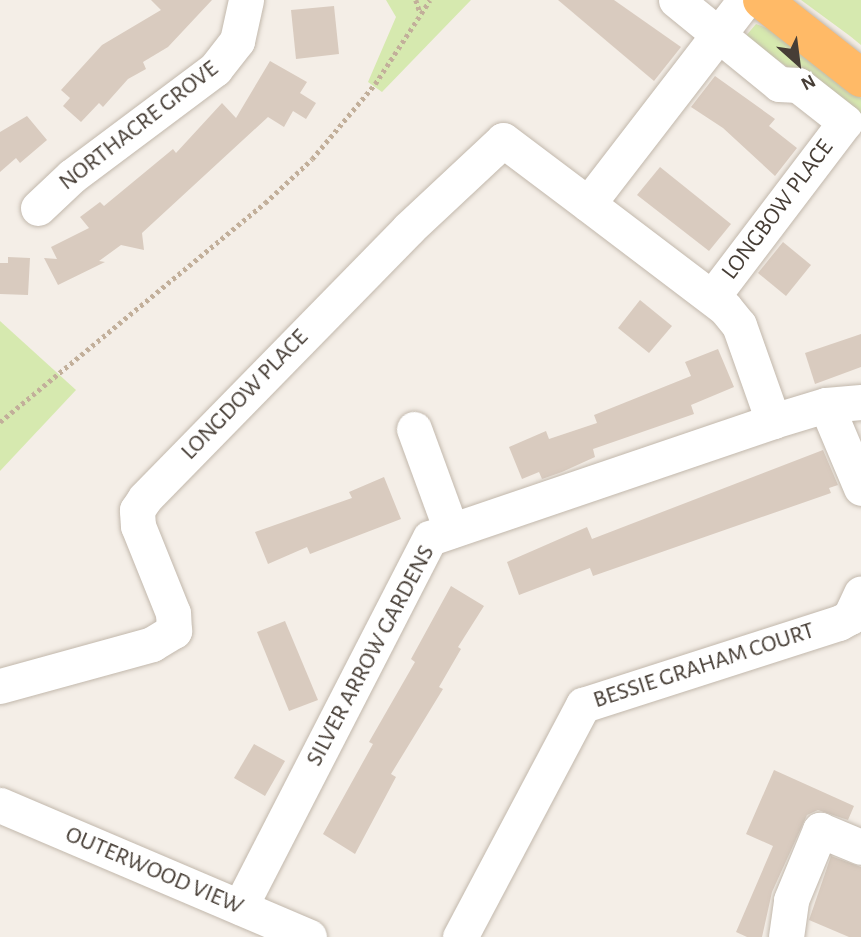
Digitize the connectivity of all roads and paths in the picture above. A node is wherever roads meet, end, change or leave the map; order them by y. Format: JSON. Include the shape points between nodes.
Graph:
{"nodes":[{"id":1,"x":246,"y":0,"type":"edge"},
{"id":2,"x":416,"y":0,"type":"edge"},
{"id":3,"x":430,"y":0,"type":"edge"},
{"id":4,"x":676,"y":0,"type":"edge"},
{"id":5,"x":745,"y":0,"type":"edge"},
{"id":6,"x":762,"y":0,"type":"edge"},
{"id":7,"x":420,"y":13,"type":"junction"},
{"id":8,"x":720,"y":37,"type":"junction"},
{"id":9,"x":861,"y":78,"type":"edge"},
{"id":10,"x":849,"y":132,"type":"edge"},
{"id":11,"x":588,"y":204,"type":"junction"},
{"id":12,"x":38,"y":208,"type":"dead end"},
{"id":13,"x":712,"y":297,"type":"junction"},
{"id":14,"x":861,"y":402,"type":"edge"},
{"id":15,"x":826,"y":405,"type":"junction"},
{"id":16,"x":774,"y":421,"type":"junction"},
{"id":17,"x":0,"y":422,"type":"edge"},
{"id":18,"x":414,"y":429,"type":"dead end"},
{"id":19,"x":861,"y":488,"type":"edge"},
{"id":20,"x":451,"y":530,"type":"junction"},
{"id":21,"x":861,"y":593,"type":"edge"},
{"id":22,"x":0,"y":686,"type":"edge"},
{"id":23,"x":0,"y":806,"type":"edge"},
{"id":24,"x":861,"y":847,"type":"edge"},
{"id":25,"x":240,"y":907,"type":"junction"},
{"id":26,"x":789,"y":936,"type":"edge"},
{"id":27,"x":309,"y":937,"type":"edge"},
{"id":28,"x":460,"y":937,"type":"edge"}],
"edges":[{"from":1,"to":12,"type":"street","name":"NORTHACRE GROVE","via":[[237,41],[215,69],[79,170]]},
{"from":2,"to":7,"type":"path"},
{"from":3,"to":7,"type":"path"},
{"from":4,"to":8,"type":"street"},
{"from":5,"to":8,"type":"street"},
{"from":6,"to":9,"type":"highway"},
{"from":7,"to":17,"type":"path","via":[[375,84],[312,159]]},
{"from":8,"to":10,"type":"street","via":[[779,84],[798,85]]},
{"from":8,"to":11,"type":"street"},
{"from":10,"to":13,"type":"street","name":"LONGBOW PLACE"},
{"from":11,"to":13,"type":"street"},
{"from":11,"to":22,"type":"street","name":"LONGDOW PLACE","via":[[503,140],[408,229],[145,498],[137,510],[138,526],[173,613],[174,631],[152,643]]},
{"from":13,"to":16,"type":"street","via":[[739,325]]},
{"from":14,"to":15,"type":"street","name":"SILVER ARROW GARDENS"},
{"from":15,"to":16,"type":"street","name":"SILVER ARROW GARDENS"},
{"from":15,"to":19,"type":"street"},
{"from":16,"to":20,"type":"street","name":"SILVER ARROW GARDENS"},
{"from":18,"to":20,"type":"street"},
{"from":20,"to":25,"type":"street","name":"SILVER ARROW GARDENS","via":[[430,538]]},
{"from":21,"to":28,"type":"street","name":"BESSIE GRAHAM COURT","via":[[850,617],[839,623],[583,705]]},
{"from":23,"to":25,"type":"street","name":"OUTERWOOD VIEW"},
{"from":24,"to":26,"type":"street","via":[[820,830],[791,900]]},
{"from":25,"to":27,"type":"street","name":"OUTERWOOD VIEW"}]}
